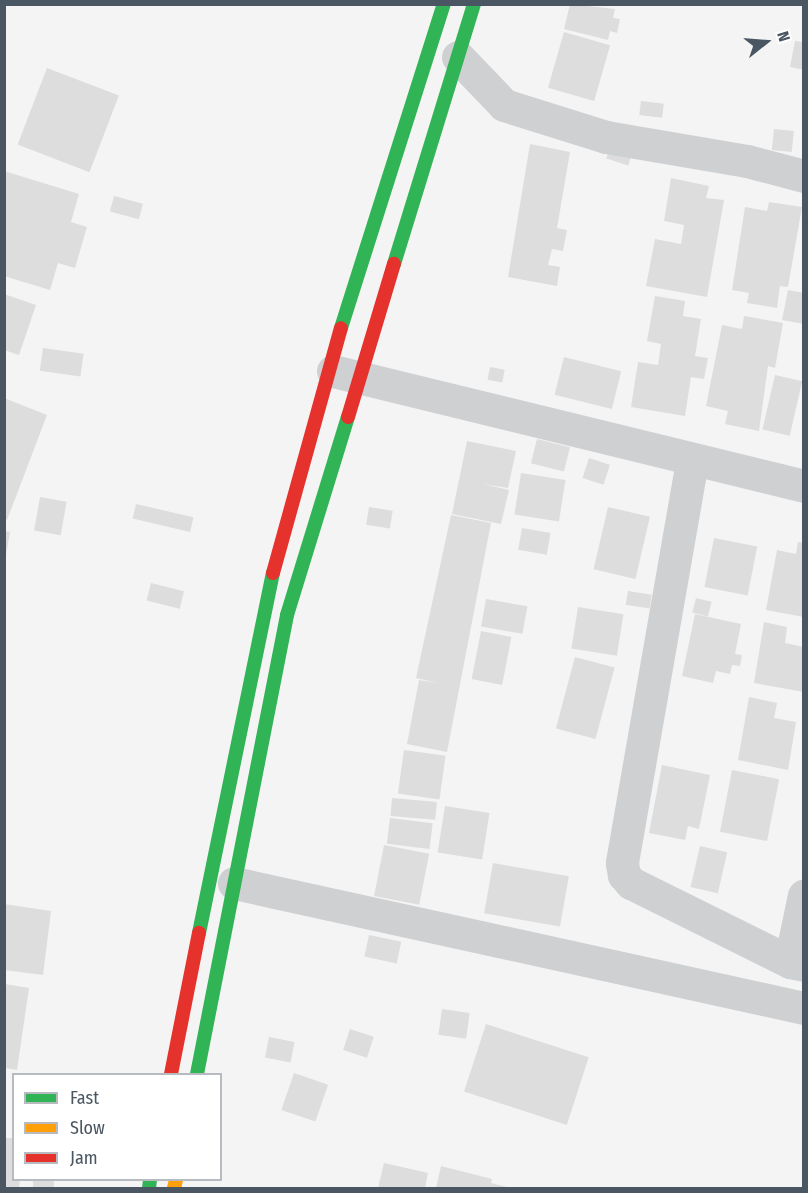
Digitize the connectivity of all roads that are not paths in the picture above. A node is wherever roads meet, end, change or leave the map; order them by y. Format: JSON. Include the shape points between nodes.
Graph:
{"nodes":[{"id":1,"x":444,"y":4,"type":"edge"},
{"id":2,"x":474,"y":4,"type":"edge"},
{"id":3,"x":458,"y":57,"type":"junction"},
{"id":4,"x":804,"y":176,"type":"edge"},
{"id":5,"x":345,"y":374,"type":"junction"},
{"id":6,"x":692,"y":461,"type":"junction"},
{"id":7,"x":804,"y":486,"type":"edge"},
{"id":8,"x":234,"y":883,"type":"junction"},
{"id":9,"x":804,"y":895,"type":"edge"},
{"id":10,"x":797,"y":964,"type":"edge"},
{"id":11,"x":804,"y":1008,"type":"edge"},
{"id":12,"x":171,"y":1073,"type":"edge"},
{"id":13,"x":196,"y":1073,"type":"edge"}],
"edges":[{"from":1,"to":5,"type":"main road"},
{"from":2,"to":3,"type":"main road"},
{"from":3,"to":4,"type":"street","via":[[504,105],[606,137],[747,161]]},
{"from":3,"to":5,"type":"main road"},
{"from":5,"to":6,"type":"street"},
{"from":5,"to":8,"type":"main road","via":[[287,615]]},
{"from":5,"to":12,"type":"main road","via":[[263,610]]},
{"from":6,"to":7,"type":"street"},
{"from":6,"to":10,"type":"street","via":[[622,863],[624,875],[631,883]]},
{"from":8,"to":11,"type":"street"},
{"from":8,"to":13,"type":"main road"},
{"from":9,"to":10,"type":"street"}]}
